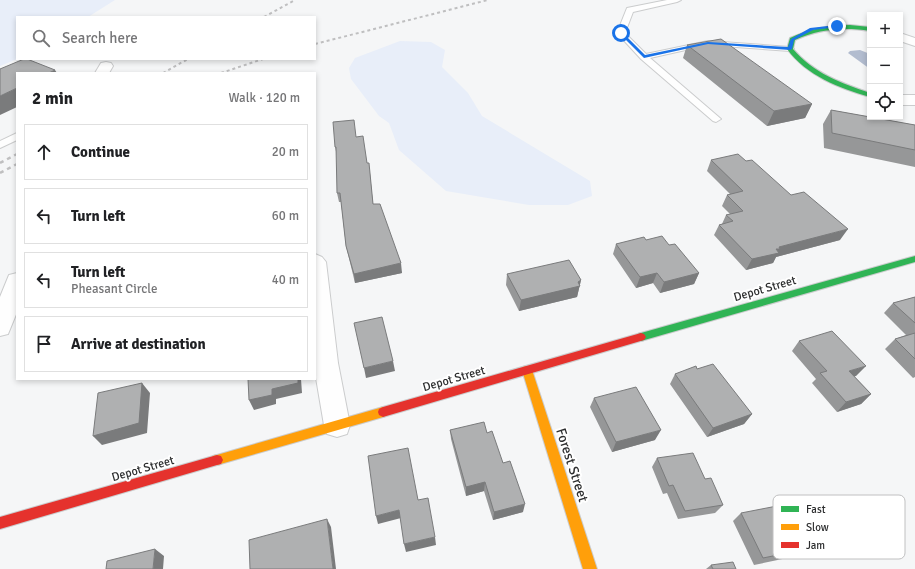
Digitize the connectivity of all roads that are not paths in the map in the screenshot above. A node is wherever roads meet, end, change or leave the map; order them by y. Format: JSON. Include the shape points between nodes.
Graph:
{"nodes":[{"id":1,"x":677,"y":0,"type":"edge"},
{"id":2,"x":867,"y":29,"type":"edge"},
{"id":3,"x":903,"y":38,"type":"edge"},
{"id":4,"x":915,"y":42,"type":"edge"},
{"id":5,"x":790,"y":49,"type":"junction"},
{"id":6,"x":644,"y":57,"type":"junction"},
{"id":7,"x":867,"y":94,"type":"edge"},
{"id":8,"x":903,"y":100,"type":"edge"},
{"id":9,"x":915,"y":100,"type":"edge"},
{"id":10,"x":716,"y":118,"type":"dead end"},
{"id":11,"x":16,"y":136,"type":"edge"},
{"id":12,"x":0,"y":144,"type":"edge"},
{"id":13,"x":915,"y":259,"type":"edge"},
{"id":14,"x":316,"y":271,"type":"edge"},
{"id":15,"x":16,"y":284,"type":"edge"},
{"id":16,"x":0,"y":327,"type":"edge"},
{"id":17,"x":527,"y":370,"type":"junction"},
{"id":18,"x":337,"y":425,"type":"junction"},
{"id":19,"x":0,"y":523,"type":"edge"},
{"id":20,"x":590,"y":569,"type":"edge"}],
"edges":[{"from":1,"to":6,"type":"lane","via":[[630,10],[621,33]]},
{"from":2,"to":5,"type":"main road","via":[[847,26],[812,29],[792,39]]},
{"from":3,"to":4,"type":"street"},
{"from":5,"to":6,"type":"lane","via":[[708,43]]},
{"from":5,"to":7,"type":"main road","via":[[807,67],[819,75]]},
{"from":6,"to":10,"type":"lane"},
{"from":8,"to":9,"type":"street"},
{"from":11,"to":12,"type":"lane"},
{"from":13,"to":17,"type":"main road","name":"Depot Street"},
{"from":14,"to":18,"type":"street","via":[[326,363]]},
{"from":15,"to":16,"type":"street"},
{"from":17,"to":18,"type":"main road","name":"Depot Street"},
{"from":17,"to":20,"type":"main road","name":"Forest Street"},
{"from":18,"to":19,"type":"main road","name":"Depot Street"}]}
